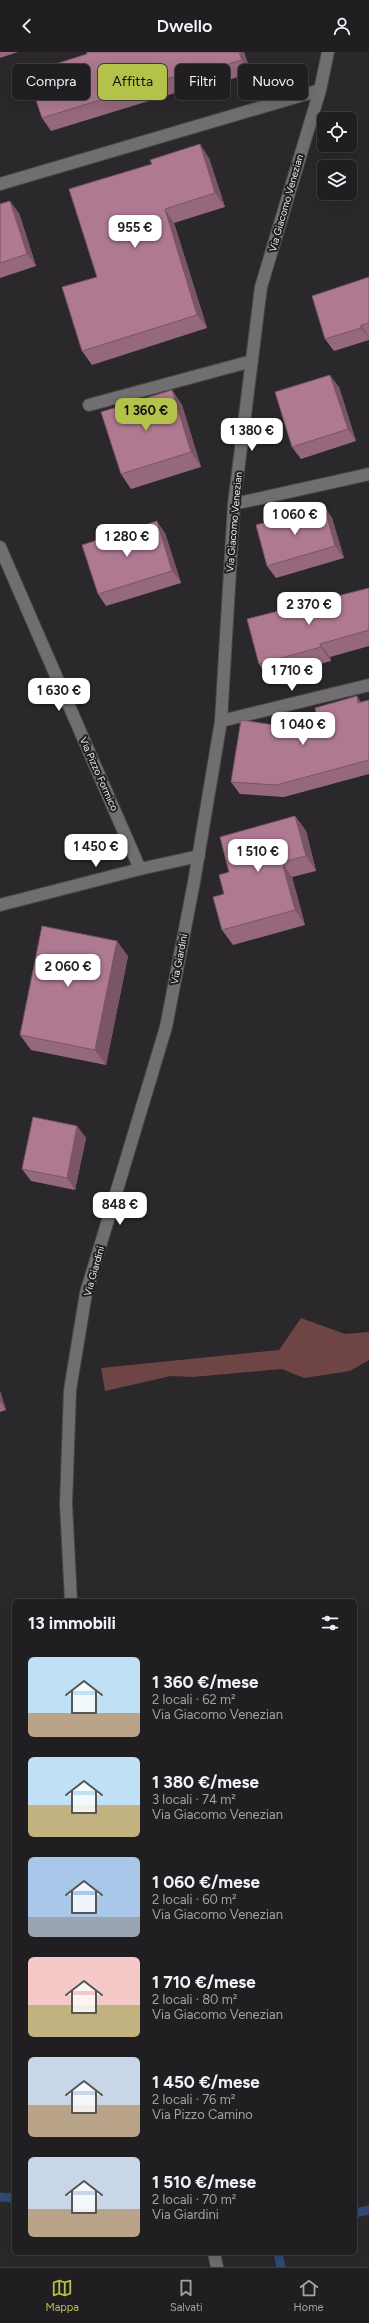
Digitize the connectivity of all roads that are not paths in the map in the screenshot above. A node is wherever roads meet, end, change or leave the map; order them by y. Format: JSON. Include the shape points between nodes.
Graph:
{"nodes":[{"id":1,"x":328,"y":52,"type":"edge"},
{"id":2,"x":320,"y":90,"type":"junction"},
{"id":3,"x":0,"y":184,"type":"edge"},
{"id":4,"x":252,"y":361,"type":"junction"},
{"id":5,"x":89,"y":405,"type":"dead end"},
{"id":6,"x":369,"y":474,"type":"edge"},
{"id":7,"x":234,"y":504,"type":"junction"},
{"id":8,"x":0,"y":547,"type":"edge"},
{"id":9,"x":369,"y":685,"type":"edge"},
{"id":10,"x":221,"y":721,"type":"junction"},
{"id":11,"x":199,"y":856,"type":"junction"},
{"id":12,"x":140,"y":869,"type":"junction"},
{"id":13,"x":0,"y":905,"type":"edge"},
{"id":14,"x":71,"y":1599,"type":"edge"},
{"id":15,"x":214,"y":2255,"type":"edge"},
{"id":16,"x":217,"y":2267,"type":"edge"}],
"edges":[{"from":1,"to":2,"type":"street","name":"Via Giacomo Venezian"},
{"from":2,"to":3,"type":"street"},
{"from":2,"to":4,"type":"street","name":"Via Giacomo Venezian","via":[[261,287]]},
{"from":4,"to":5,"type":"street"},
{"from":4,"to":7,"type":"street","name":"Via Giacomo Venezian"},
{"from":6,"to":7,"type":"street"},
{"from":7,"to":10,"type":"street","name":"Via Giacomo Venezian"},
{"from":8,"to":12,"type":"street","name":"Via Pizzo Formico"},
{"from":9,"to":10,"type":"street"},
{"from":10,"to":11,"type":"street","name":"Via Giacomo Venezian"},
{"from":11,"to":12,"type":"street"},
{"from":11,"to":14,"type":"street","name":"Via Giardini","via":[[166,1027],[86,1293],[70,1390],[66,1504]]},
{"from":12,"to":13,"type":"street"},
{"from":15,"to":16,"type":"street"}]}
